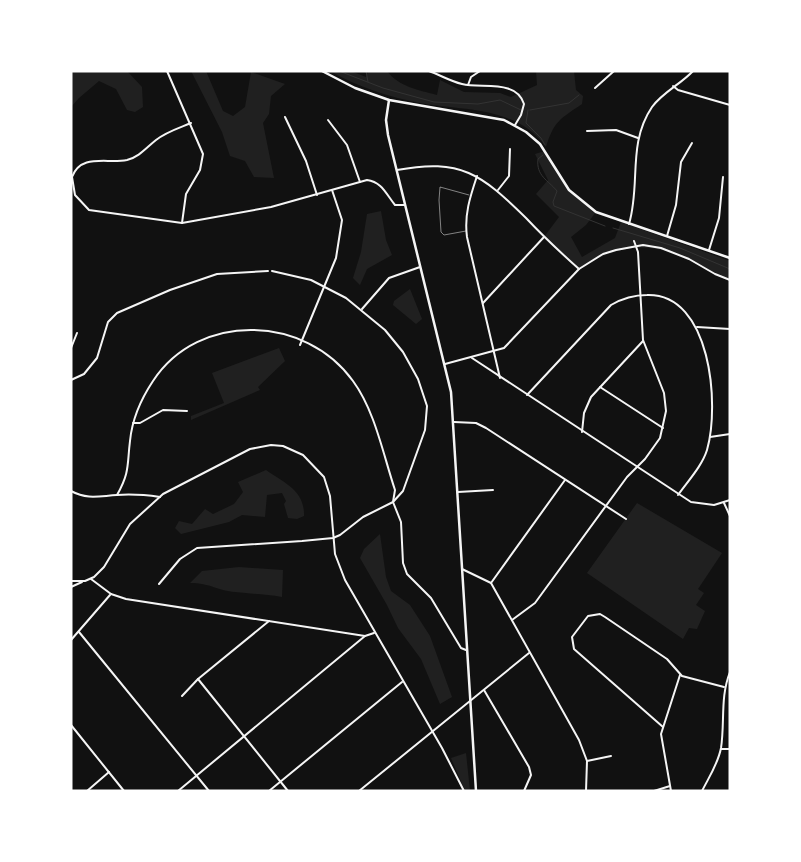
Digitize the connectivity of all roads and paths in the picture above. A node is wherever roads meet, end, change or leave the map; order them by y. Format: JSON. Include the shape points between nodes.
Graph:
{"nodes":[{"id":1,"x":167,"y":71,"type":"edge"},
{"id":2,"x":322,"y":71,"type":"edge"},
{"id":3,"x":429,"y":71,"type":"edge"},
{"id":4,"x":480,"y":71,"type":"edge"},
{"id":5,"x":614,"y":71,"type":"edge"},
{"id":6,"x":693,"y":71,"type":"edge"},
{"id":7,"x":468,"y":85,"type":"junction"},
{"id":8,"x":673,"y":86,"type":"junction"},
{"id":9,"x":595,"y":88,"type":"dead end"},
{"id":10,"x":389,"y":100,"type":"junction"},
{"id":11,"x":730,"y":105,"type":"edge"},
{"id":12,"x":285,"y":117,"type":"dead end"},
{"id":13,"x":328,"y":120,"type":"dead end"},
{"id":14,"x":191,"y":123,"type":"junction"},
{"id":15,"x":515,"y":125,"type":"junction"},
{"id":16,"x":587,"y":131,"type":"dead end"},
{"id":17,"x":638,"y":138,"type":"junction"},
{"id":18,"x":692,"y":143,"type":"dead end"},
{"id":19,"x":510,"y":149,"type":"dead end"},
{"id":20,"x":397,"y":170,"type":"junction"},
{"id":21,"x":477,"y":176,"type":"junction"},
{"id":22,"x":723,"y":177,"type":"dead end"},
{"id":23,"x":360,"y":182,"type":"junction"},
{"id":24,"x":332,"y":190,"type":"junction"},
{"id":25,"x":498,"y":190,"type":"junction"},
{"id":26,"x":317,"y":195,"type":"junction"},
{"id":27,"x":471,"y":196,"type":"junction"},
{"id":28,"x":405,"y":205,"type":"junction"},
{"id":29,"x":182,"y":223,"type":"junction"},
{"id":30,"x":629,"y":224,"type":"junction"},
{"id":31,"x":466,"y":231,"type":"junction"},
{"id":32,"x":667,"y":236,"type":"junction"},
{"id":33,"x":544,"y":237,"type":"junction"},
{"id":34,"x":634,"y":241,"type":"dead end"},
{"id":35,"x":636,"y":247,"type":"junction"},
{"id":36,"x":709,"y":250,"type":"junction"},
{"id":37,"x":730,"y":258,"type":"edge"},
{"id":38,"x":420,"y":267,"type":"junction"},
{"id":39,"x":579,"y":269,"type":"junction"},
{"id":40,"x":268,"y":270,"type":"dead end"},
{"id":41,"x":272,"y":270,"type":"dead end"},
{"id":42,"x":730,"y":280,"type":"edge"},
{"id":43,"x":326,"y":288,"type":"junction"},
{"id":44,"x":640,"y":295,"type":"junction"},
{"id":45,"x":483,"y":303,"type":"junction"},
{"id":46,"x":362,"y":309,"type":"junction"},
{"id":47,"x":697,"y":327,"type":"junction"},
{"id":48,"x":730,"y":329,"type":"edge"},
{"id":49,"x":77,"y":333,"type":"dead end"},
{"id":50,"x":303,"y":339,"type":"junction"},
{"id":51,"x":643,"y":340,"type":"junction"},
{"id":52,"x":300,"y":345,"type":"dead end"},
{"id":53,"x":71,"y":348,"type":"edge"},
{"id":54,"x":495,"y":352,"type":"junction"},
{"id":55,"x":471,"y":358,"type":"junction"},
{"id":56,"x":446,"y":364,"type":"junction"},
{"id":57,"x":500,"y":378,"type":"junction"},
{"id":58,"x":71,"y":380,"type":"edge"},
{"id":59,"x":600,"y":387,"type":"junction"},
{"id":60,"x":527,"y":395,"type":"junction"},
{"id":61,"x":187,"y":411,"type":"dead end"},
{"id":62,"x":453,"y":422,"type":"junction"},
{"id":63,"x":133,"y":423,"type":"junction"},
{"id":64,"x":662,"y":428,"type":"junction"},
{"id":65,"x":582,"y":432,"type":"junction"},
{"id":66,"x":730,"y":434,"type":"edge"},
{"id":67,"x":709,"y":437,"type":"junction"},
{"id":68,"x":636,"y":468,"type":"junction"},
{"id":69,"x":566,"y":480,"type":"junction"},
{"id":70,"x":493,"y":490,"type":"dead end"},
{"id":71,"x":71,"y":491,"type":"edge"},
{"id":72,"x":458,"y":492,"type":"junction"},
{"id":73,"x":117,"y":495,"type":"junction"},
{"id":74,"x":678,"y":495,"type":"junction"},
{"id":75,"x":160,"y":497,"type":"junction"},
{"id":76,"x":730,"y":500,"type":"edge"},
{"id":77,"x":393,"y":502,"type":"junction"},
{"id":78,"x":724,"y":503,"type":"junction"},
{"id":79,"x":606,"y":505,"type":"junction"},
{"id":80,"x":730,"y":516,"type":"edge"},
{"id":81,"x":626,"y":519,"type":"dead end"},
{"id":82,"x":333,"y":538,"type":"junction"},
{"id":83,"x":462,"y":569,"type":"junction"},
{"id":84,"x":91,"y":579,"type":"junction"},
{"id":85,"x":71,"y":582,"type":"edge"},
{"id":86,"x":82,"y":582,"type":"junction"},
{"id":87,"x":491,"y":583,"type":"junction"},
{"id":88,"x":159,"y":584,"type":"dead end"},
{"id":89,"x":71,"y":587,"type":"edge"},
{"id":90,"x":111,"y":594,"type":"junction"},
{"id":91,"x":512,"y":620,"type":"junction"},
{"id":92,"x":270,"y":621,"type":"junction"},
{"id":93,"x":79,"y":632,"type":"junction"},
{"id":94,"x":374,"y":633,"type":"junction"},
{"id":95,"x":365,"y":636,"type":"junction"},
{"id":96,"x":71,"y":640,"type":"edge"},
{"id":97,"x":467,"y":650,"type":"junction"},
{"id":98,"x":530,"y":653,"type":"junction"},
{"id":99,"x":730,"y":672,"type":"edge"},
{"id":100,"x":680,"y":674,"type":"junction"},
{"id":101,"x":198,"y":679,"type":"junction"},
{"id":102,"x":402,"y":682,"type":"junction"},
{"id":103,"x":724,"y":687,"type":"junction"},
{"id":104,"x":484,"y":690,"type":"junction"},
{"id":105,"x":182,"y":696,"type":"dead end"},
{"id":106,"x":470,"y":701,"type":"junction"},
{"id":107,"x":71,"y":725,"type":"edge"},
{"id":108,"x":663,"y":727,"type":"junction"},
{"id":109,"x":432,"y":731,"type":"junction"},
{"id":110,"x":244,"y":737,"type":"junction"},
{"id":111,"x":720,"y":749,"type":"junction"},
{"id":112,"x":730,"y":749,"type":"edge"},
{"id":113,"x":611,"y":756,"type":"dead end"},
{"id":114,"x":587,"y":761,"type":"junction"},
{"id":115,"x":109,"y":772,"type":"junction"},
{"id":116,"x":196,"y":776,"type":"junction"},
{"id":117,"x":280,"y":782,"type":"junction"},
{"id":118,"x":670,"y":786,"type":"junction"},
{"id":119,"x":86,"y":791,"type":"edge"},
{"id":120,"x":124,"y":791,"type":"edge"},
{"id":121,"x":178,"y":791,"type":"edge"},
{"id":122,"x":209,"y":791,"type":"edge"},
{"id":123,"x":269,"y":791,"type":"edge"},
{"id":124,"x":288,"y":791,"type":"edge"},
{"id":125,"x":359,"y":791,"type":"edge"},
{"id":126,"x":464,"y":791,"type":"edge"},
{"id":127,"x":476,"y":791,"type":"edge"},
{"id":128,"x":524,"y":791,"type":"edge"},
{"id":129,"x":586,"y":791,"type":"edge"},
{"id":130,"x":654,"y":791,"type":"edge"},
{"id":131,"x":671,"y":791,"type":"edge"},
{"id":132,"x":702,"y":791,"type":"edge"}],
"edges":[{"from":1,"to":14,"type":"street"},
{"from":2,"to":10,"type":"main road"},
{"from":3,"to":7,"type":"street"},
{"from":4,"to":7,"type":"street","via":[[471,77]]},
{"from":5,"to":9,"type":"street"},
{"from":6,"to":8,"type":"street"},
{"from":7,"to":15,"type":"street","via":[[501,87],[518,94],[524,104]]},
{"from":8,"to":11,"type":"street"},
{"from":8,"to":17,"type":"street","via":[[652,107]]},
{"from":10,"to":15,"type":"main road","via":[[487,116]]},
{"from":10,"to":20,"type":"main road","via":[[386,120]]},
{"from":12,"to":26,"type":"street","via":[[306,161]]},
{"from":13,"to":23,"type":"street","via":[[347,145]]},
{"from":14,"to":29,"type":"street","via":[[202,149],[203,161],[186,194]]},
{"from":14,"to":29,"type":"street","via":[[164,135],[134,158],[88,162],[78,167],[72,177],[75,196],[89,210]]},
{"from":15,"to":30,"type":"main road","via":[[540,144],[564,184],[576,197],[596,212]]},
{"from":16,"to":17,"type":"street","via":[[616,130]]},
{"from":17,"to":30,"type":"street","via":[[634,204]]},
{"from":18,"to":32,"type":"street","via":[[680,162],[676,205]]},
{"from":19,"to":25,"type":"street","via":[[509,176]]},
{"from":20,"to":21,"type":"street","via":[[440,165]]},
{"from":20,"to":28,"type":"main road"},
{"from":21,"to":25,"type":"street"},
{"from":21,"to":27,"type":"street"},
{"from":22,"to":36,"type":"street","via":[[719,218]]},
{"from":23,"to":24,"type":"street"},
{"from":23,"to":28,"type":"street","via":[[377,182],[395,205]]},
{"from":24,"to":26,"type":"street"},
{"from":24,"to":43,"type":"street","via":[[342,220],[336,258]]},
{"from":25,"to":33,"type":"street"},
{"from":26,"to":29,"type":"street"},
{"from":27,"to":31,"type":"street"},
{"from":27,"to":31,"type":"lane","via":[[440,187],[438,200],[442,232],[444,235]]},
{"from":28,"to":38,"type":"main road"},
{"from":30,"to":32,"type":"main road"},
{"from":31,"to":45,"type":"street"},
{"from":32,"to":36,"type":"main road"},
{"from":33,"to":39,"type":"street"},
{"from":33,"to":45,"type":"street"},
{"from":34,"to":35,"type":"street"},
{"from":35,"to":39,"type":"street","via":[[603,254]]},
{"from":35,"to":42,"type":"street","via":[[673,252]]},
{"from":35,"to":44,"type":"street"},
{"from":36,"to":37,"type":"main road"},
{"from":38,"to":46,"type":"street","via":[[389,278]]},
{"from":38,"to":56,"type":"main road"},
{"from":39,"to":54,"type":"street","via":[[511,342]]},
{"from":40,"to":58,"type":"street","via":[[217,274],[117,313],[108,322],[97,358],[84,374]]},
{"from":41,"to":43,"type":"street","via":[[311,280]]},
{"from":43,"to":46,"type":"street"},
{"from":43,"to":50,"type":"street"},
{"from":44,"to":47,"type":"street","via":[[662,296],[674,301],[691,316]]},
{"from":44,"to":51,"type":"street"},
{"from":44,"to":60,"type":"street","via":[[620,299],[611,305]]},
{"from":45,"to":54,"type":"street"},
{"from":46,"to":77,"type":"street","via":[[386,330],[403,352],[418,379],[427,406],[425,430],[403,491]]},
{"from":47,"to":48,"type":"street"},
{"from":47,"to":67,"type":"street","via":[[713,390]]},
{"from":49,"to":53,"type":"street"},
{"from":50,"to":52,"type":"street"},
{"from":50,"to":63,"type":"street","via":[[256,329],[201,340],[176,356],[154,380]]},
{"from":50,"to":77,"type":"street","via":[[328,354],[346,371],[364,398],[395,490]]},
{"from":51,"to":59,"type":"street"},
{"from":51,"to":64,"type":"street","via":[[664,392],[666,411]]},
{"from":54,"to":55,"type":"street"},
{"from":54,"to":57,"type":"street"},
{"from":55,"to":56,"type":"street"},
{"from":55,"to":57,"type":"street"},
{"from":56,"to":62,"type":"main road"},
{"from":57,"to":60,"type":"street"},
{"from":59,"to":64,"type":"street"},
{"from":59,"to":65,"type":"street","via":[[586,405]]},
{"from":60,"to":65,"type":"street"},
{"from":61,"to":63,"type":"street","via":[[163,410],[140,423]]},
{"from":62,"to":69,"type":"street","via":[[482,426]]},
{"from":62,"to":72,"type":"main road"},
{"from":63,"to":73,"type":"street","via":[[128,472]]},
{"from":64,"to":68,"type":"street","via":[[653,449]]},
{"from":65,"to":68,"type":"street"},
{"from":66,"to":67,"type":"street"},
{"from":67,"to":74,"type":"street","via":[[703,460]]},
{"from":68,"to":74,"type":"street"},
{"from":68,"to":79,"type":"street"},
{"from":69,"to":79,"type":"street"},
{"from":69,"to":87,"type":"street"},
{"from":70,"to":72,"type":"street"},
{"from":71,"to":73,"type":"street","via":[[83,497]]},
{"from":72,"to":83,"type":"main road"},
{"from":73,"to":75,"type":"street"},
{"from":74,"to":78,"type":"street","via":[[702,505]]},
{"from":75,"to":82,"type":"street","via":[[250,449],[283,446],[302,454],[324,477],[330,496]]},
{"from":75,"to":84,"type":"street","via":[[130,524],[104,567]]},
{"from":76,"to":78,"type":"street"},
{"from":77,"to":82,"type":"street","via":[[363,517]]},
{"from":77,"to":97,"type":"street","via":[[401,522],[403,563],[407,574],[431,598],[461,648]]},
{"from":78,"to":80,"type":"street"},
{"from":79,"to":81,"type":"street"},
{"from":79,"to":91,"type":"street","via":[[534,604]]},
{"from":82,"to":88,"type":"street","via":[[204,546],[180,559]]},
{"from":82,"to":94,"type":"street","via":[[340,570]]},
{"from":83,"to":87,"type":"street"},
{"from":83,"to":97,"type":"main road"},
{"from":84,"to":86,"type":"street"},
{"from":84,"to":90,"type":"street"},
{"from":85,"to":86,"type":"street"},
{"from":86,"to":89,"type":"street"},
{"from":87,"to":91,"type":"street"},
{"from":90,"to":92,"type":"street"},
{"from":90,"to":93,"type":"street"},
{"from":91,"to":98,"type":"street"},
{"from":92,"to":95,"type":"street"},
{"from":92,"to":101,"type":"street"},
{"from":93,"to":96,"type":"street"},
{"from":93,"to":116,"type":"street"},
{"from":94,"to":95,"type":"street"},
{"from":94,"to":102,"type":"street"},
{"from":95,"to":110,"type":"street"},
{"from":97,"to":106,"type":"main road"},
{"from":98,"to":104,"type":"street"},
{"from":98,"to":114,"type":"street","via":[[579,740]]},
{"from":99,"to":103,"type":"street"},
{"from":100,"to":103,"type":"street"},
{"from":100,"to":108,"type":"street"},
{"from":100,"to":108,"type":"street","via":[[667,659],[600,614],[588,616],[572,637],[577,652]]},
{"from":101,"to":105,"type":"street"},
{"from":101,"to":110,"type":"street"},
{"from":102,"to":109,"type":"street"},
{"from":102,"to":117,"type":"street"},
{"from":103,"to":111,"type":"street"},
{"from":104,"to":106,"type":"street"},
{"from":104,"to":128,"type":"street","via":[[529,767],[531,774]]},
{"from":106,"to":109,"type":"street"},
{"from":106,"to":127,"type":"main road"},
{"from":107,"to":115,"type":"street"},
{"from":108,"to":118,"type":"street","via":[[662,741]]},
{"from":109,"to":125,"type":"street"},
{"from":109,"to":126,"type":"street"},
{"from":110,"to":116,"type":"street"},
{"from":110,"to":117,"type":"street"},
{"from":111,"to":112,"type":"street"},
{"from":111,"to":132,"type":"street","via":[[716,766]]},
{"from":113,"to":114,"type":"street"},
{"from":114,"to":129,"type":"street"},
{"from":115,"to":119,"type":"street"},
{"from":115,"to":120,"type":"street"},
{"from":116,"to":121,"type":"street"},
{"from":116,"to":122,"type":"street"},
{"from":117,"to":123,"type":"street"},
{"from":117,"to":124,"type":"street"},
{"from":118,"to":130,"type":"street"},
{"from":118,"to":131,"type":"street"}]}
